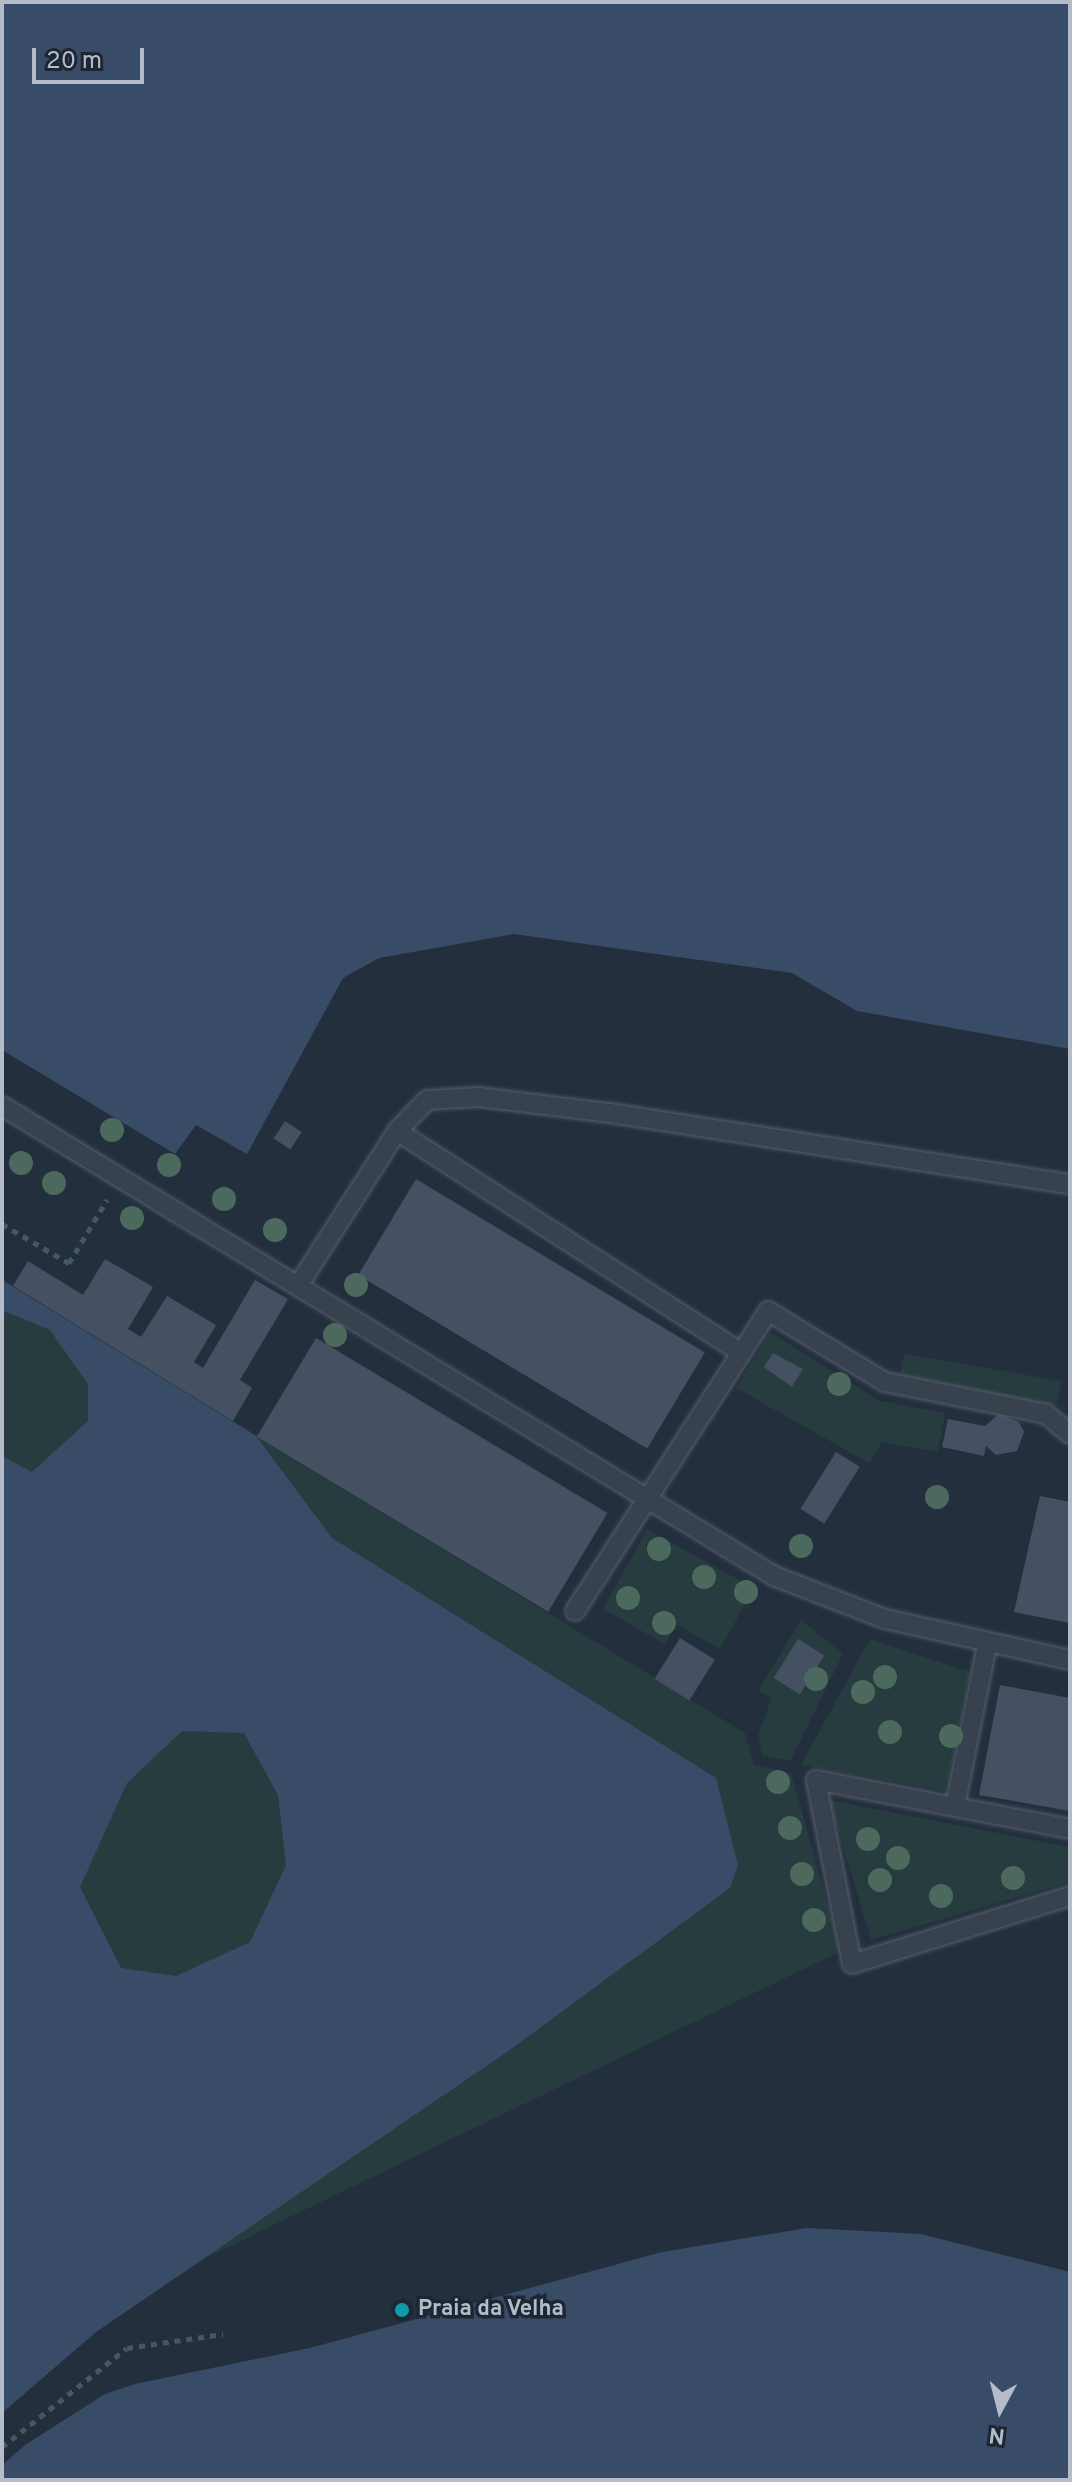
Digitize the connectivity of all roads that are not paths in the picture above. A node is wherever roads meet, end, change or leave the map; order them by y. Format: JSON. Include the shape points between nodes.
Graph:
{"nodes":[{"id":1,"x":2,"y":1106,"type":"edge"},
{"id":2,"x":397,"y":1131,"type":"junction"},
{"id":3,"x":1070,"y":1184,"type":"edge"},
{"id":4,"x":298,"y":1286,"type":"junction"},
{"id":5,"x":741,"y":1353,"type":"junction"},
{"id":6,"x":1070,"y":1434,"type":"edge"},
{"id":7,"x":648,"y":1499,"type":"junction"},
{"id":8,"x":575,"y":1611,"type":"dead end"},
{"id":9,"x":987,"y":1645,"type":"junction"},
{"id":10,"x":1070,"y":1660,"type":"edge"},
{"id":11,"x":955,"y":1807,"type":"junction"},
{"id":12,"x":1070,"y":1829,"type":"edge"},
{"id":13,"x":1070,"y":1896,"type":"edge"}],
"edges":[{"from":1,"to":4,"type":"lane"},
{"from":2,"to":3,"type":"lane","via":[[427,1100],[479,1097]]},
{"from":2,"to":4,"type":"lane"},
{"from":2,"to":5,"type":"lane"},
{"from":4,"to":7,"type":"lane"},
{"from":5,"to":6,"type":"lane","via":[[768,1311],[885,1382],[1046,1414]]},
{"from":5,"to":7,"type":"lane"},
{"from":7,"to":8,"type":"lane"},
{"from":7,"to":9,"type":"lane","via":[[774,1576],[885,1619]]},
{"from":9,"to":10,"type":"lane"},
{"from":9,"to":11,"type":"lane"},
{"from":11,"to":12,"type":"lane"},
{"from":11,"to":13,"type":"lane","via":[[816,1780],[852,1964]]}]}
